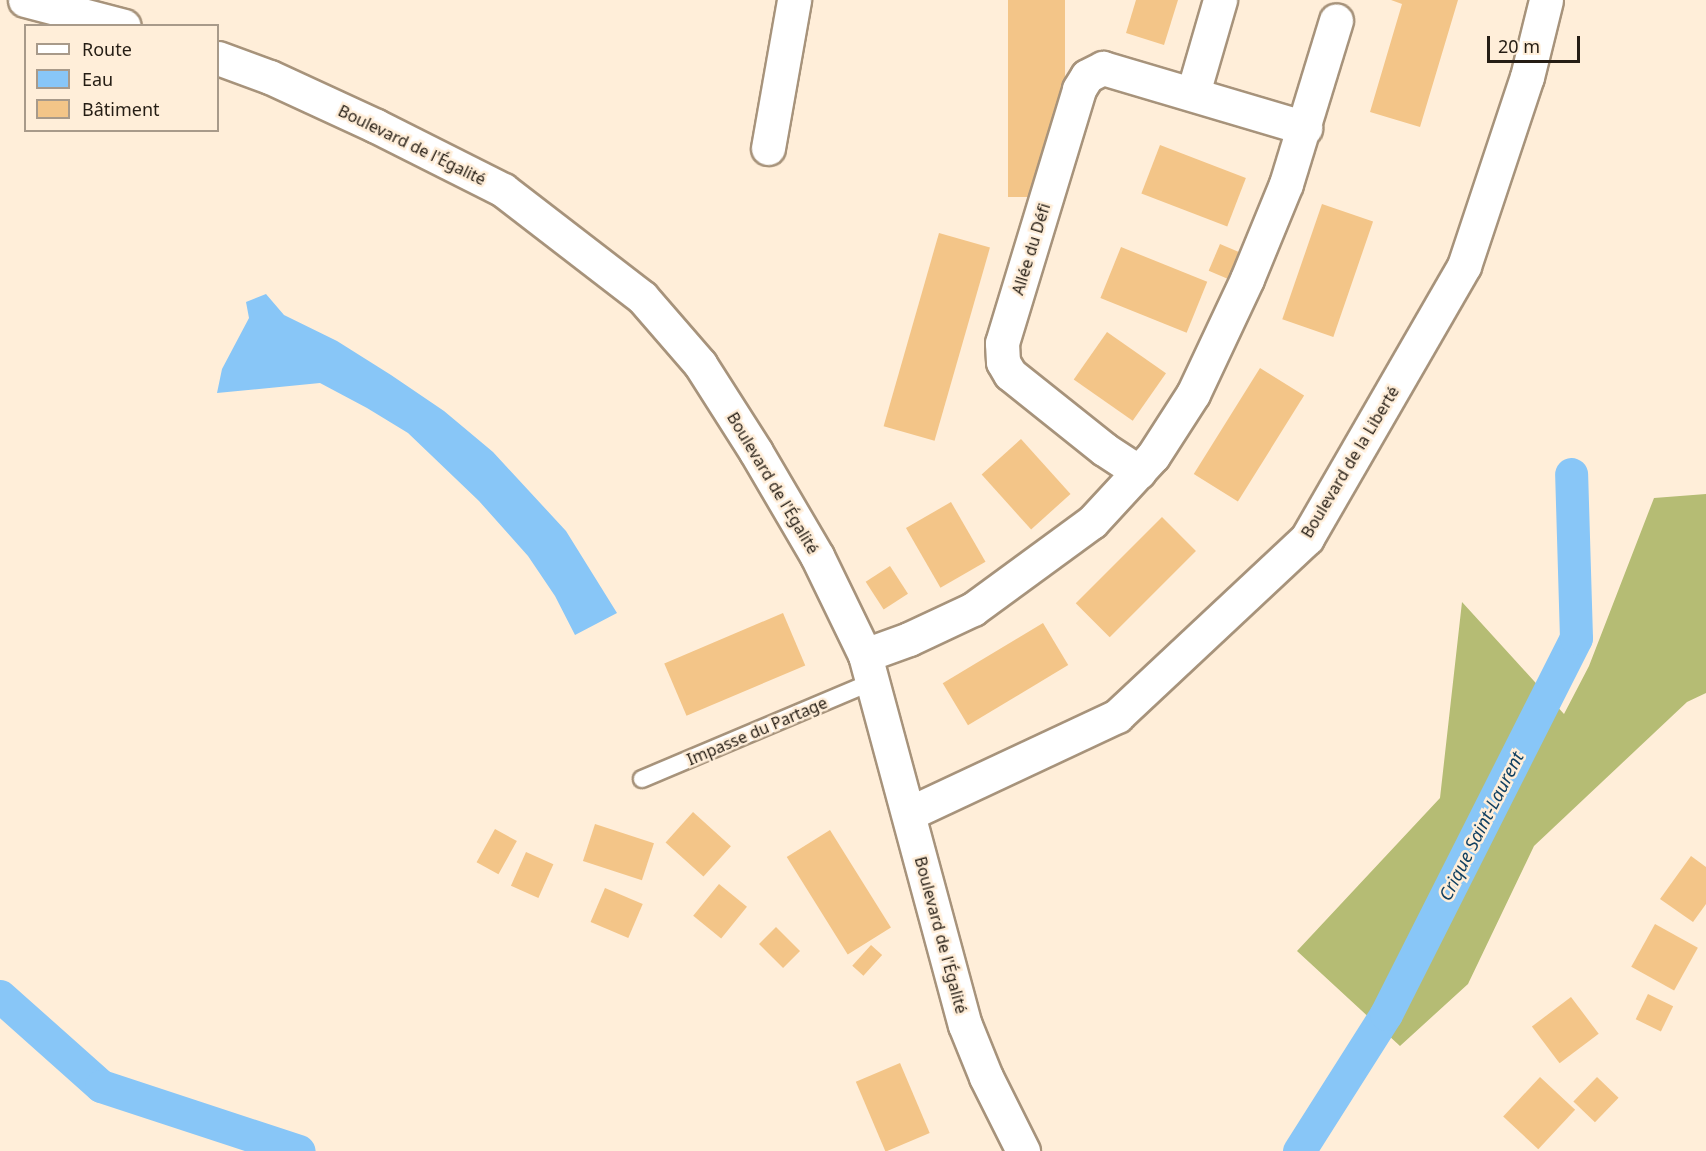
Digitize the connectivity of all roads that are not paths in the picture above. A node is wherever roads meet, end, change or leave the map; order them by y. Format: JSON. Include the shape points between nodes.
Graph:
{"nodes":[{"id":1,"x":25,"y":0,"type":"edge"},
{"id":2,"x":794,"y":0,"type":"edge"},
{"id":3,"x":1220,"y":0,"type":"edge"},
{"id":4,"x":1546,"y":0,"type":"edge"},
{"id":5,"x":1336,"y":20,"type":"dead end"},
{"id":6,"x":116,"y":24,"type":"edge"},
{"id":7,"x":219,"y":58,"type":"edge"},
{"id":8,"x":1193,"y":93,"type":"junction"},
{"id":9,"x":1305,"y":128,"type":"junction"},
{"id":10,"x":768,"y":148,"type":"dead end"},
{"id":11,"x":1139,"y":472,"type":"junction"},
{"id":12,"x":868,"y":669,"type":"junction"},
{"id":13,"x":642,"y":779,"type":"dead end"},
{"id":14,"x":910,"y":813,"type":"junction"},
{"id":15,"x":1023,"y":1151,"type":"edge"}],
"edges":[{"from":1,"to":6,"type":"street"},
{"from":2,"to":10,"type":"street"},
{"from":3,"to":8,"type":"street"},
{"from":4,"to":14,"type":"street","name":"Boulevard de la Liberté","via":[[1527,77],[1464,266],[1307,538],[1118,716]]},
{"from":5,"to":9,"type":"street"},
{"from":7,"to":12,"type":"street","name":"Boulevard de l'Égalité","via":[[292,86],[502,190],[642,297],[700,364],[756,452],[817,556]]},
{"from":8,"to":9,"type":"street","name":"Allée du Défi"},
{"from":8,"to":11,"type":"street","name":"Allée du Défi","via":[[1103,68],[1087,76],[1079,89],[1002,343],[1003,362],[1010,374]]},
{"from":9,"to":11,"type":"street","via":[[1247,279],[1193,394]]},
{"from":11,"to":12,"type":"street","via":[[1092,522],[973,609],[909,639]]},
{"from":12,"to":13,"type":"lane","name":"Impasse du Partage"},
{"from":12,"to":14,"type":"street","name":"Boulevard de l'Égalité"},
{"from":14,"to":15,"type":"street","name":"Boulevard de l'Égalité","via":[[965,1025]]}]}
